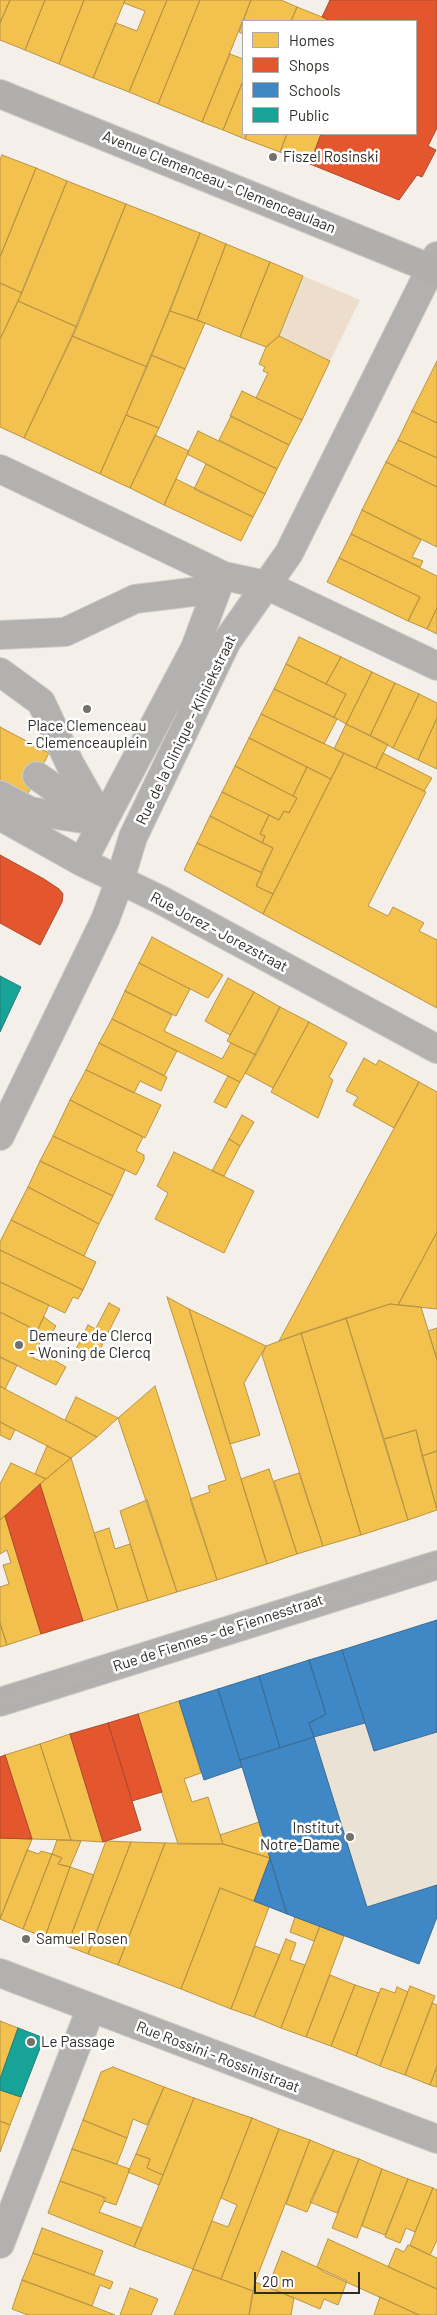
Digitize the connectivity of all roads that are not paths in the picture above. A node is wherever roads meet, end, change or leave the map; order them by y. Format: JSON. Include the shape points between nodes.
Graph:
{"nodes":[{"id":1,"x":0,"y":94,"type":"edge"},
{"id":2,"x":435,"y":265,"type":"edge"},
{"id":3,"x":0,"y":469,"type":"edge"},
{"id":4,"x":266,"y":585,"type":"junction"},
{"id":5,"x":0,"y":635,"type":"edge"},
{"id":6,"x":437,"y":666,"type":"edge"},
{"id":7,"x":0,"y":672,"type":"edge"},
{"id":8,"x":0,"y":795,"type":"edge"},
{"id":9,"x":0,"y":816,"type":"edge"},
{"id":10,"x":109,"y":825,"type":"junction"},
{"id":11,"x":87,"y":854,"type":"dead end"},
{"id":12,"x":120,"y":880,"type":"junction"},
{"id":13,"x":437,"y":1049,"type":"edge"},
{"id":14,"x":0,"y":1134,"type":"edge"},
{"id":15,"x":437,"y":1565,"type":"edge"},
{"id":16,"x":0,"y":1702,"type":"edge"},
{"id":17,"x":0,"y":1972,"type":"edge"},
{"id":18,"x":90,"y":2008,"type":"junction"},
{"id":19,"x":437,"y":2139,"type":"edge"},
{"id":20,"x":0,"y":2244,"type":"edge"}],
"edges":[{"from":1,"to":2,"type":"street","name":"Avenue Clemenceau - Clemenceaulaan"},
{"from":2,"to":4,"type":"street","name":"Rue de la Clinique - Kliniekstraat","via":[[289,553]]},
{"from":3,"to":4,"type":"street","via":[[224,576]]},
{"from":4,"to":6,"type":"street"},
{"from":4,"to":12,"type":"street","name":"Rue de la Clinique - Kliniekstraat","via":[[227,640],[133,837]]},
{"from":5,"to":10,"type":"street","via":[[65,632],[134,598],[217,589],[195,648]]},
{"from":7,"to":10,"type":"street","via":[[41,702],[70,764]]},
{"from":8,"to":10,"type":"street","via":[[30,811]]},
{"from":9,"to":12,"type":"street","name":"Rue Jorez - Jorezstraat"},
{"from":10,"to":11,"type":"street"},
{"from":12,"to":13,"type":"street","name":"Rue Jorez - Jorezstraat"},
{"from":12,"to":14,"type":"street","name":"Rue de la Clinique - Kliniekstraat","via":[[105,920]]},
{"from":15,"to":16,"type":"street","name":"Rue de Fiennes - de Fiennesstraat"},
{"from":17,"to":18,"type":"street","name":"Rue Rossini - Rossinistraat"},
{"from":18,"to":19,"type":"street","name":"Rue Rossini - Rossinistraat"},
{"from":18,"to":20,"type":"street"}]}
